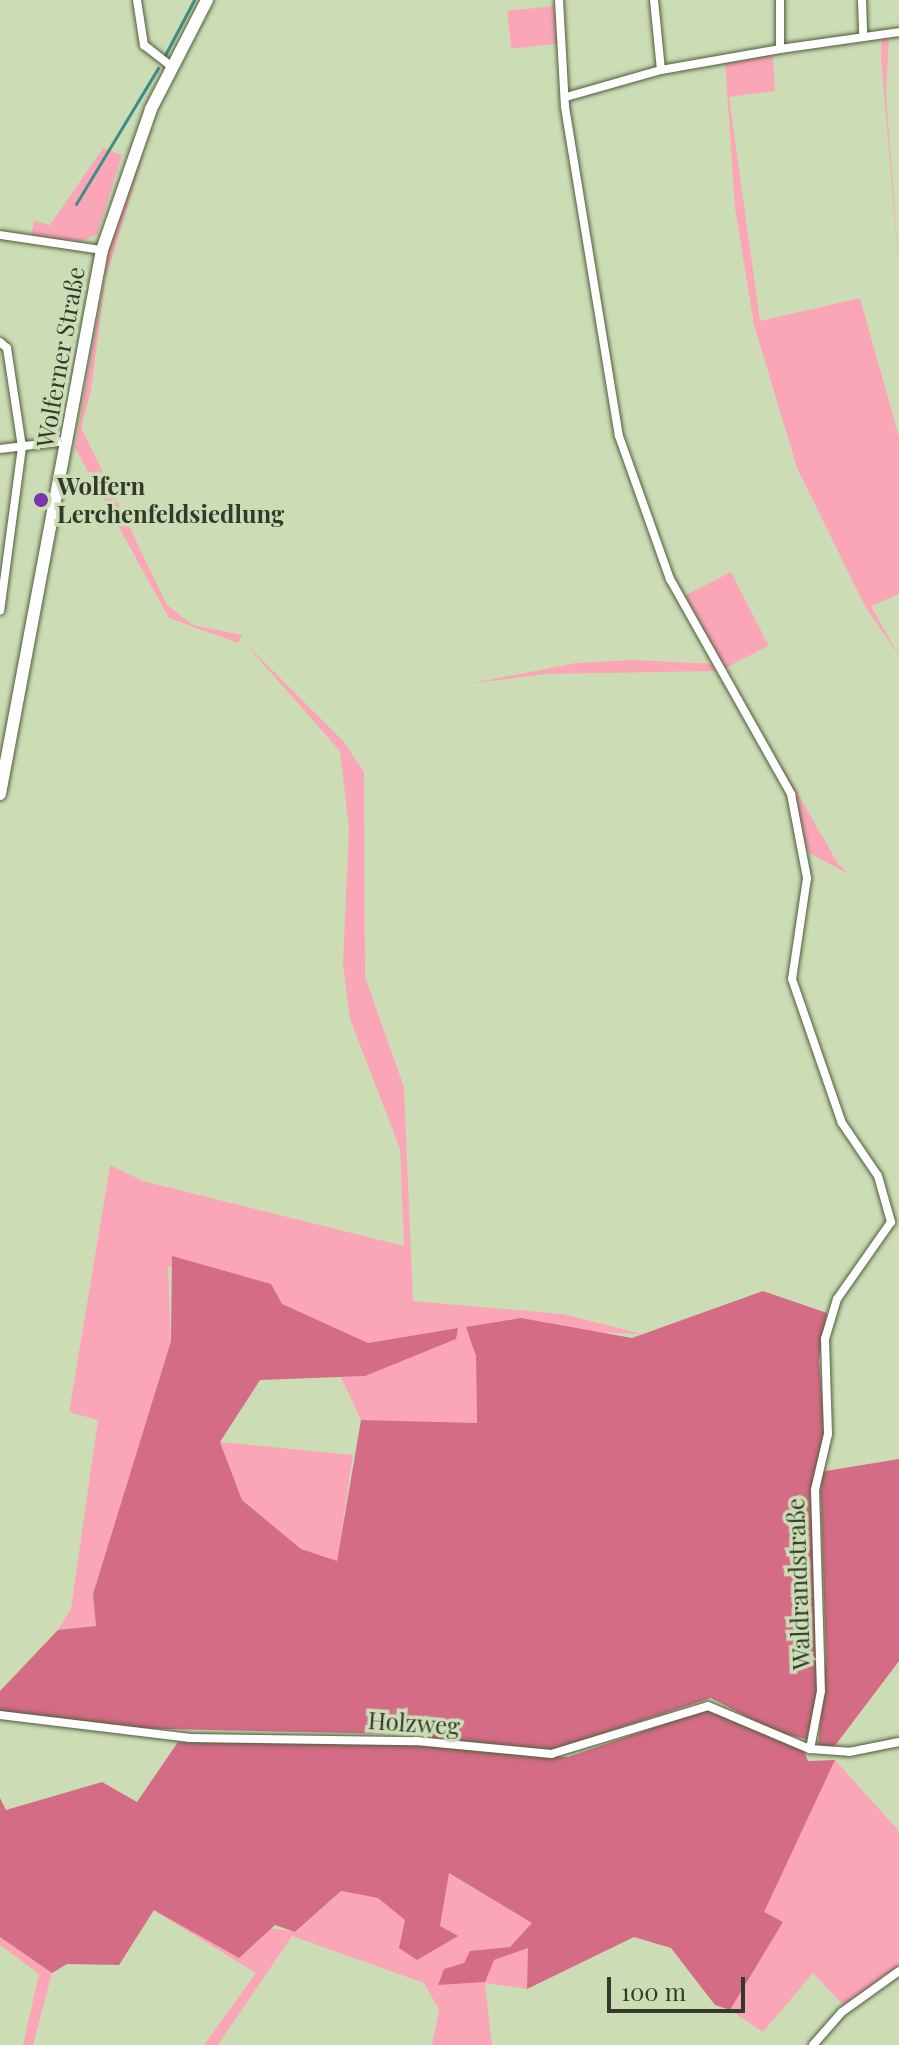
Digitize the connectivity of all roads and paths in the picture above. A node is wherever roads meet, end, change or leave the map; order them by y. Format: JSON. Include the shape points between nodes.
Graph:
{"nodes":[{"id":1,"x":137,"y":0,"type":"edge"},
{"id":2,"x":207,"y":0,"type":"edge"},
{"id":3,"x":559,"y":0,"type":"edge"},
{"id":4,"x":654,"y":0,"type":"edge"},
{"id":5,"x":780,"y":0,"type":"edge"},
{"id":6,"x":862,"y":0,"type":"edge"},
{"id":7,"x":899,"y":32,"type":"edge"},
{"id":8,"x":863,"y":37,"type":"junction"},
{"id":9,"x":780,"y":49,"type":"junction"},
{"id":10,"x":171,"y":66,"type":"junction"},
{"id":11,"x":661,"y":70,"type":"junction"},
{"id":12,"x":566,"y":97,"type":"junction"},
{"id":13,"x":0,"y":235,"type":"edge"},
{"id":14,"x":102,"y":250,"type":"junction"},
{"id":15,"x":0,"y":342,"type":"edge"},
{"id":16,"x":67,"y":441,"type":"junction"},
{"id":17,"x":22,"y":447,"type":"junction"},
{"id":18,"x":0,"y":449,"type":"edge"},
{"id":19,"x":4,"y":555,"type":"edge"},
{"id":20,"x":0,"y":611,"type":"edge"},
{"id":21,"x":0,"y":794,"type":"edge"},
{"id":22,"x":895,"y":1220,"type":"edge"},
{"id":23,"x":0,"y":1715,"type":"edge"},
{"id":24,"x":899,"y":1742,"type":"edge"},
{"id":25,"x":810,"y":1749,"type":"junction"},
{"id":26,"x":899,"y":1971,"type":"edge"},
{"id":27,"x":813,"y":2045,"type":"edge"}],
"edges":[{"from":1,"to":10,"type":"street","via":[[144,45]]},
{"from":2,"to":10,"type":"main road","name":"Wolferner Straße"},
{"from":3,"to":12,"type":"street"},
{"from":4,"to":11,"type":"street"},
{"from":5,"to":9,"type":"street"},
{"from":6,"to":8,"type":"street"},
{"from":7,"to":8,"type":"street"},
{"from":8,"to":9,"type":"street"},
{"from":9,"to":11,"type":"street"},
{"from":10,"to":14,"type":"main road","name":"Wolferner Straße"},
{"from":11,"to":12,"type":"street"},
{"from":12,"to":22,"type":"street","name":"Waldrandstraße","via":[[603,366],[638,500],[670,579],[778,766],[800,823],[806,891],[792,979],[842,1123],[878,1176]]},
{"from":13,"to":14,"type":"street"},
{"from":14,"to":16,"type":"main road","name":"Wolferner Straße"},
{"from":15,"to":17,"type":"street","via":[[7,348]]},
{"from":16,"to":17,"type":"street"},
{"from":16,"to":21,"type":"main road","name":"Wolferner Straße"},
{"from":17,"to":18,"type":"street"},
{"from":17,"to":19,"type":"street"},
{"from":19,"to":20,"type":"street"},
{"from":22,"to":25,"type":"street","name":"Waldrandstraße","via":[[837,1299],[825,1339],[828,1434],[815,1490],[821,1691]]},
{"from":23,"to":25,"type":"street","name":"Holzweg","via":[[189,1738],[416,1741],[551,1754],[708,1706]]},
{"from":24,"to":25,"type":"street"},
{"from":26,"to":27,"type":"street","via":[[842,2012]]}]}
